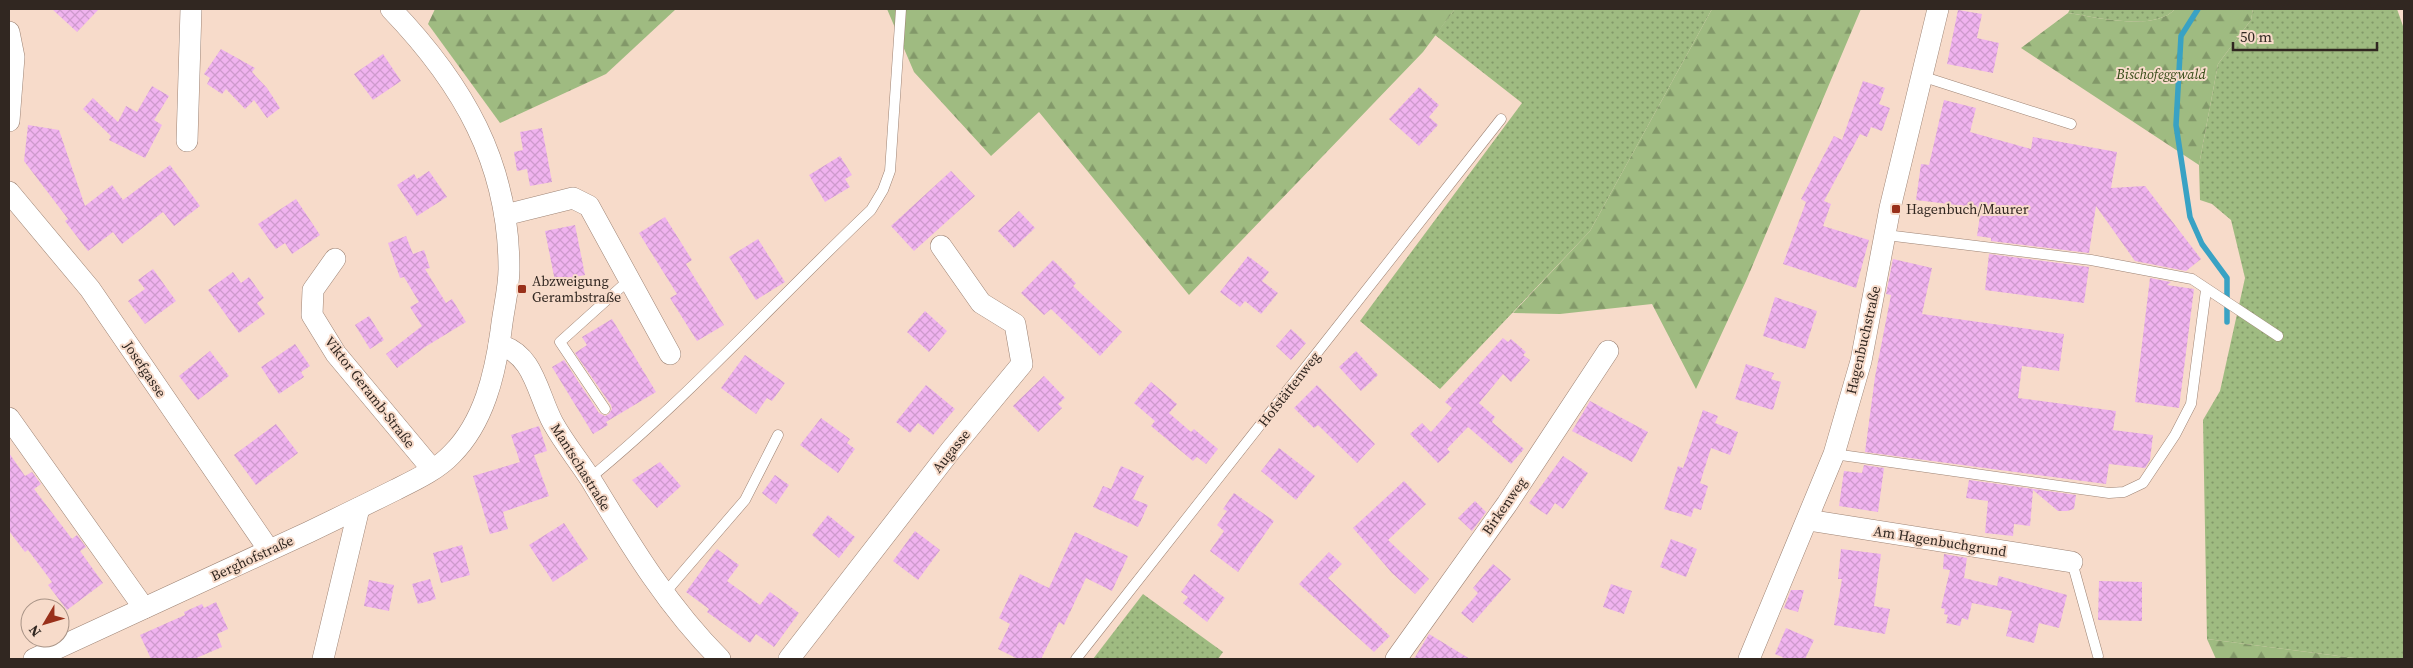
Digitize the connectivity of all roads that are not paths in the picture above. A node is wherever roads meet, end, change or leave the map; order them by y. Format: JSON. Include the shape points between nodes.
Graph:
{"nodes":[{"id":1,"x":191,"y":9,"type":"edge"},
{"id":2,"x":391,"y":9,"type":"edge"},
{"id":3,"x":901,"y":9,"type":"edge"},
{"id":4,"x":1938,"y":9,"type":"edge"},
{"id":5,"x":9,"y":32,"type":"edge"},
{"id":6,"x":1921,"y":76,"type":"junction"},
{"id":7,"x":1501,"y":119,"type":"dead end"},
{"id":8,"x":9,"y":121,"type":"edge"},
{"id":9,"x":2071,"y":124,"type":"dead end"},
{"id":10,"x":187,"y":141,"type":"dead end"},
{"id":11,"x":10,"y":188,"type":"edge"},
{"id":12,"x":505,"y":214,"type":"junction"},
{"id":13,"x":1886,"y":235,"type":"junction"},
{"id":14,"x":941,"y":246,"type":"dead end"},
{"id":15,"x":335,"y":259,"type":"dead end"},
{"id":16,"x":630,"y":279,"type":"junction"},
{"id":17,"x":2206,"y":290,"type":"junction"},
{"id":18,"x":2278,"y":336,"type":"dead end"},
{"id":19,"x":499,"y":345,"type":"junction"},
{"id":20,"x":1608,"y":351,"type":"dead end"},
{"id":21,"x":670,"y":354,"type":"dead end"},
{"id":22,"x":605,"y":409,"type":"dead end"},
{"id":23,"x":9,"y":418,"type":"edge"},
{"id":24,"x":778,"y":435,"type":"dead end"},
{"id":25,"x":1834,"y":454,"type":"junction"},
{"id":26,"x":432,"y":469,"type":"junction"},
{"id":27,"x":590,"y":478,"type":"junction"},
{"id":28,"x":359,"y":508,"type":"junction"},
{"id":29,"x":1808,"y":520,"type":"junction"},
{"id":30,"x":269,"y":550,"type":"junction"},
{"id":31,"x":2072,"y":562,"type":"joint"},
{"id":32,"x":663,"y":594,"type":"junction"},
{"id":33,"x":144,"y":608,"type":"junction"},
{"id":34,"x":2098,"y":656,"type":"dead end"},
{"id":35,"x":47,"y":657,"type":"edge"},
{"id":36,"x":323,"y":659,"type":"edge"},
{"id":37,"x":720,"y":659,"type":"edge"},
{"id":38,"x":789,"y":659,"type":"edge"},
{"id":39,"x":1076,"y":659,"type":"edge"},
{"id":40,"x":1396,"y":659,"type":"edge"},
{"id":41,"x":1749,"y":659,"type":"edge"}],
"edges":[{"from":1,"to":10,"type":"street"},
{"from":2,"to":12,"type":"street","via":[[421,42],[458,92],[482,134],[494,166]]},
{"from":3,"to":27,"type":"lane","via":[[890,171],[871,210],[714,364]]},
{"from":4,"to":6,"type":"street","name":"Hagenbuchstraße"},
{"from":5,"to":8,"type":"street","via":[[14,57]]},
{"from":6,"to":9,"type":"lane"},
{"from":6,"to":13,"type":"street","name":"Hagenbuchstraße"},
{"from":7,"to":39,"type":"lane","name":"Hofstättenweg"},
{"from":11,"to":30,"type":"street","name":"Josefgasse","via":[[90,289]]},
{"from":12,"to":16,"type":"street","via":[[573,198],[589,206]]},
{"from":12,"to":19,"type":"street","via":[[509,272]]},
{"from":13,"to":17,"type":"lane","via":[[2091,260],[2192,279]]},
{"from":13,"to":25,"type":"street","name":"Hagenbuchstraße","via":[[1861,361]]},
{"from":14,"to":38,"type":"street","name":"Augasse","via":[[981,303],[1015,324],[1022,364]]},
{"from":15,"to":26,"type":"street","name":"Viktor Geramb-Straße","via":[[313,290],[312,315],[336,354]]},
{"from":16,"to":21,"type":"street"},
{"from":16,"to":22,"type":"lane","via":[[560,342]]},
{"from":17,"to":18,"type":"lane"},
{"from":17,"to":25,"type":"lane","via":[[2191,404],[2143,484],[2124,492],[2109,492]]},
{"from":19,"to":26,"type":"street","via":[[490,384],[472,431],[451,456]]},
{"from":19,"to":27,"type":"street","name":"Mantschastraße","via":[[510,348],[527,366],[541,389],[552,422]]},
{"from":20,"to":40,"type":"street","name":"Birkenweg","via":[[1507,504]]},
{"from":23,"to":33,"type":"street"},
{"from":24,"to":32,"type":"lane","via":[[745,500]]},
{"from":25,"to":29,"type":"street","name":"Hagenbuchstraße"},
{"from":26,"to":28,"type":"street"},
{"from":27,"to":32,"type":"street","name":"Mantschastraße","via":[[629,545]]},
{"from":28,"to":30,"type":"street","name":"Berghofstraße"},
{"from":28,"to":36,"type":"street"},
{"from":29,"to":31,"type":"street","name":"Am Hagenbuchgrund"},
{"from":29,"to":41,"type":"street","name":"Hagenbuchstraße"},
{"from":30,"to":33,"type":"street","name":"Berghofstraße"},
{"from":31,"to":34,"type":"lane"},
{"from":32,"to":37,"type":"street","name":"Mantschastraße"},
{"from":33,"to":35,"type":"street","name":"Berghofstraße"}]}
